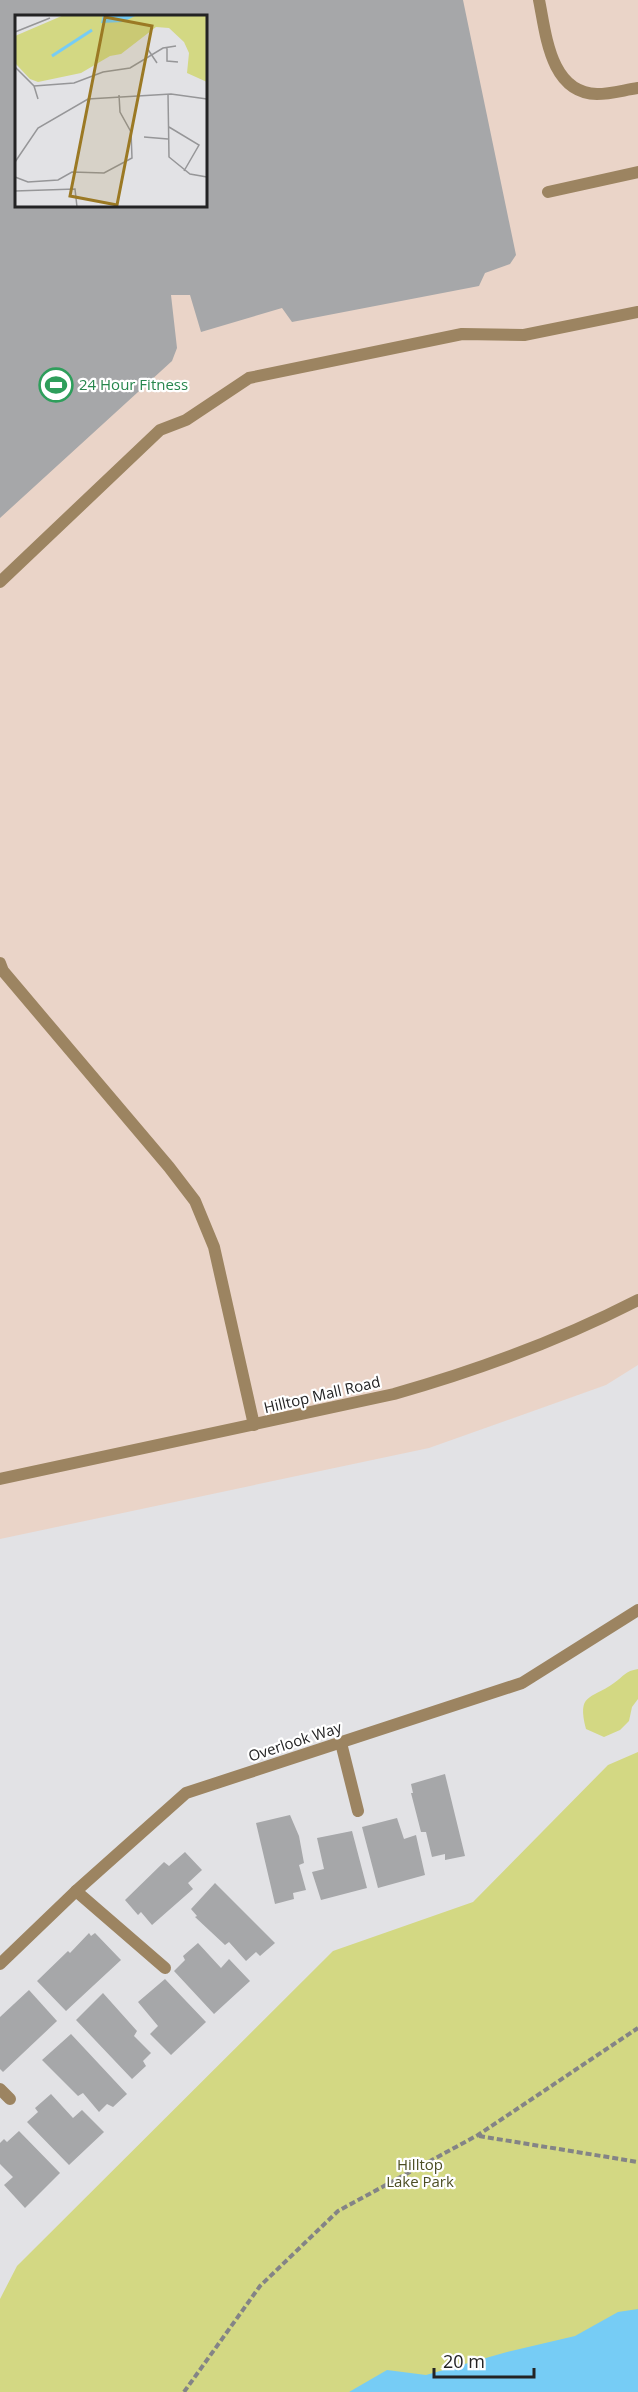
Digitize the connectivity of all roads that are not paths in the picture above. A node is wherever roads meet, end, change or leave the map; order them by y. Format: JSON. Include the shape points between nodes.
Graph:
{"nodes":[{"id":1,"x":539,"y":0,"type":"edge"},
{"id":2,"x":638,"y":87,"type":"edge"},
{"id":3,"x":638,"y":172,"type":"edge"},
{"id":4,"x":548,"y":192,"type":"dead end"},
{"id":5,"x":638,"y":312,"type":"edge"},
{"id":6,"x":0,"y":582,"type":"edge"},
{"id":7,"x":0,"y":963,"type":"edge"},
{"id":8,"x":638,"y":1300,"type":"edge"},
{"id":9,"x":255,"y":1425,"type":"junction"},
{"id":10,"x":0,"y":1479,"type":"edge"},
{"id":11,"x":638,"y":1610,"type":"edge"},
{"id":12,"x":341,"y":1743,"type":"junction"},
{"id":13,"x":358,"y":1811,"type":"dead end"},
{"id":14,"x":76,"y":1892,"type":"junction"},
{"id":15,"x":0,"y":1964,"type":"edge"},
{"id":16,"x":165,"y":1968,"type":"dead end"},
{"id":17,"x":0,"y":2089,"type":"edge"},
{"id":18,"x":10,"y":2099,"type":"dead end"}],
"edges":[{"from":1,"to":2,"type":"street","via":[[554,65],[569,84],[594,94]]},
{"from":3,"to":4,"type":"street"},
{"from":5,"to":6,"type":"street","via":[[524,334],[462,334],[249,378],[186,420],[160,430]]},
{"from":7,"to":9,"type":"street","via":[[195,1201],[214,1247]]},
{"from":8,"to":9,"type":"street","name":"Hilltop Mall Road","via":[[525,1352],[439,1382]]},
{"from":9,"to":10,"type":"street","name":"Hilltop Mall Road"},
{"from":11,"to":12,"type":"street","name":"Overlook Way","via":[[522,1683]]},
{"from":12,"to":13,"type":"street"},
{"from":12,"to":14,"type":"street","name":"Overlook Way","via":[[186,1793]]},
{"from":14,"to":15,"type":"street","name":"Overlook Way"},
{"from":14,"to":16,"type":"street"},
{"from":17,"to":18,"type":"street"}]}
